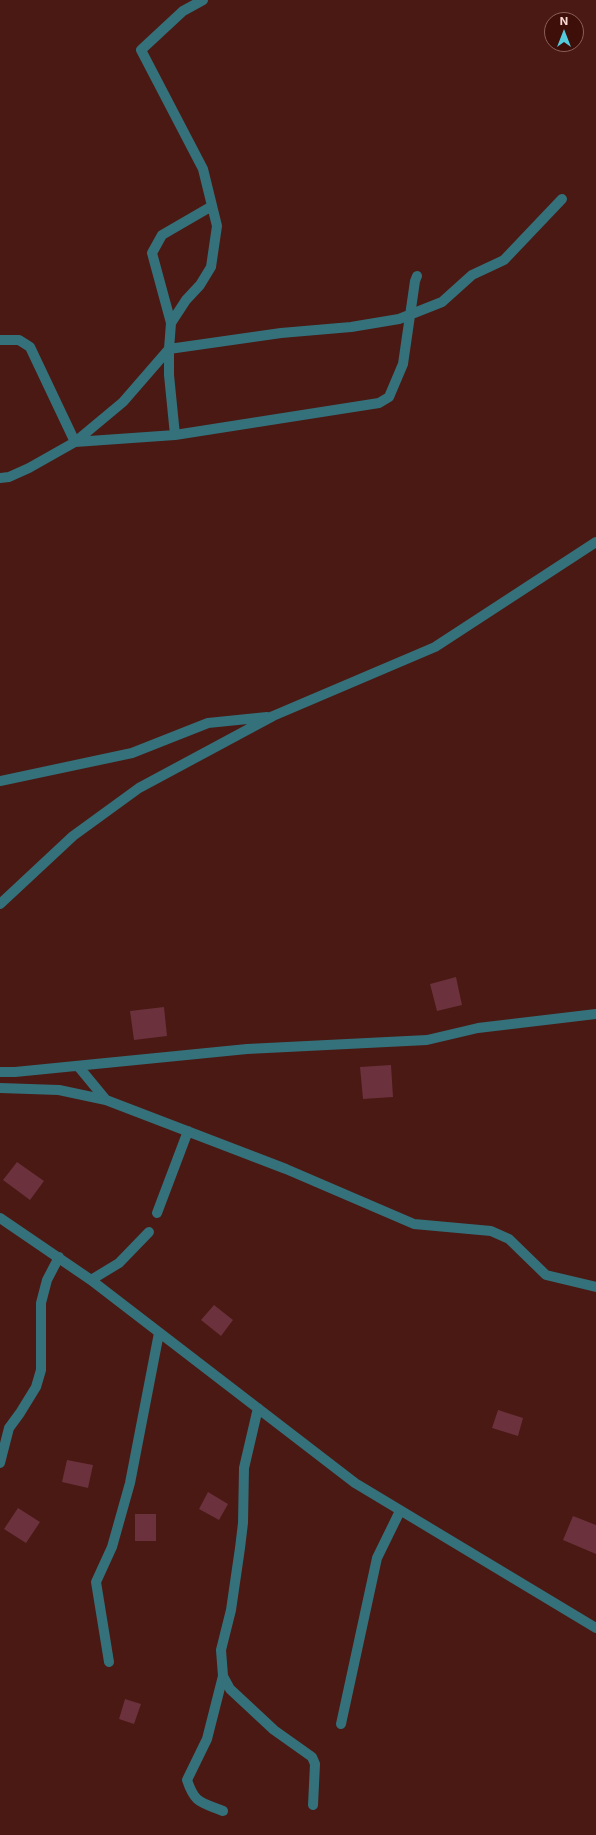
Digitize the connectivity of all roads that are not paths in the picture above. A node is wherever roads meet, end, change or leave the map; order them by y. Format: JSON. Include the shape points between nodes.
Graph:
{"nodes":[{"id":1,"x":204,"y":0,"type":"edge"},
{"id":2,"x":562,"y":199,"type":"dead end"},
{"id":3,"x":212,"y":206,"type":"junction"},
{"id":4,"x":417,"y":276,"type":"dead end"},
{"id":5,"x":411,"y":314,"type":"junction"},
{"id":6,"x":170,"y":323,"type":"junction"},
{"id":7,"x":0,"y":340,"type":"edge"},
{"id":8,"x":169,"y":349,"type":"junction"},
{"id":9,"x":175,"y":436,"type":"junction"},
{"id":10,"x":75,"y":442,"type":"junction"},
{"id":11,"x":0,"y":478,"type":"edge"},
{"id":12,"x":596,"y":542,"type":"edge"},
{"id":13,"x":273,"y":716,"type":"junction"},
{"id":14,"x":0,"y":781,"type":"edge"},
{"id":15,"x":0,"y":904,"type":"edge"},
{"id":16,"x":596,"y":1014,"type":"edge"},
{"id":17,"x":78,"y":1066,"type":"junction"},
{"id":18,"x":0,"y":1072,"type":"edge"},
{"id":19,"x":0,"y":1088,"type":"edge"},
{"id":20,"x":106,"y":1100,"type":"junction"},
{"id":21,"x":188,"y":1131,"type":"junction"},
{"id":22,"x":157,"y":1213,"type":"dead end"},
{"id":23,"x":0,"y":1218,"type":"edge"},
{"id":24,"x":149,"y":1232,"type":"dead end"},
{"id":25,"x":59,"y":1257,"type":"junction"},
{"id":26,"x":91,"y":1280,"type":"junction"},
{"id":27,"x":596,"y":1287,"type":"edge"},
{"id":28,"x":159,"y":1333,"type":"junction"},
{"id":29,"x":258,"y":1408,"type":"junction"},
{"id":30,"x":0,"y":1463,"type":"edge"},
{"id":31,"x":400,"y":1511,"type":"junction"},
{"id":32,"x":596,"y":1628,"type":"edge"},
{"id":33,"x":109,"y":1662,"type":"dead end"},
{"id":34,"x":223,"y":1676,"type":"junction"},
{"id":35,"x":341,"y":1724,"type":"dead end"},
{"id":36,"x":313,"y":1805,"type":"dead end"},
{"id":37,"x":223,"y":1811,"type":"dead end"}],
"edges":[{"from":1,"to":3,"type":"street","via":[[183,11],[140,50],[203,168]]},
{"from":2,"to":5,"type":"street","via":[[504,260],[472,275],[442,302]]},
{"from":3,"to":6,"type":"street","via":[[217,226],[211,267]]},
{"from":3,"to":6,"type":"street","via":[[162,235],[152,253]]},
{"from":4,"to":5,"type":"street"},
{"from":5,"to":8,"type":"street","via":[[399,319],[350,328],[282,333]]},
{"from":5,"to":9,"type":"street","via":[[403,364],[389,396],[379,403]]},
{"from":6,"to":8,"type":"street"},
{"from":7,"to":10,"type":"street","via":[[19,340],[30,347]]},
{"from":8,"to":9,"type":"street"},
{"from":8,"to":10,"type":"street","via":[[123,402]]},
{"from":9,"to":10,"type":"street"},
{"from":10,"to":11,"type":"street","via":[[29,468]]},
{"from":12,"to":13,"type":"street","via":[[435,647]]},
{"from":13,"to":14,"type":"street","via":[[208,723],[132,753]]},
{"from":13,"to":15,"type":"street","via":[[139,788],[73,836]]},
{"from":16,"to":17,"type":"street","via":[[478,1028],[427,1040],[247,1049]]},
{"from":17,"to":18,"type":"street"},
{"from":17,"to":20,"type":"street"},
{"from":19,"to":20,"type":"street","via":[[59,1090]]},
{"from":20,"to":21,"type":"street"},
{"from":21,"to":22,"type":"street"},
{"from":21,"to":27,"type":"street","via":[[286,1169],[414,1224],[491,1231],[508,1239],[546,1275]]},
{"from":23,"to":25,"type":"street"},
{"from":24,"to":26,"type":"street","via":[[119,1263]]},
{"from":25,"to":26,"type":"street"},
{"from":25,"to":30,"type":"street","via":[[47,1280],[41,1303],[41,1370],[36,1387],[9,1428]]},
{"from":26,"to":28,"type":"street"},
{"from":28,"to":29,"type":"street"},
{"from":28,"to":33,"type":"street","via":[[130,1483],[112,1547],[96,1582]]},
{"from":29,"to":31,"type":"street","via":[[355,1483]]},
{"from":29,"to":34,"type":"street","via":[[244,1468],[240,1548],[231,1610],[221,1650]]},
{"from":31,"to":32,"type":"street"},
{"from":31,"to":35,"type":"street","via":[[377,1558]]},
{"from":34,"to":36,"type":"street","via":[[230,1689],[269,1725],[312,1757],[315,1764]]},
{"from":34,"to":37,"type":"street","via":[[207,1739],[187,1780],[192,1794],[199,1802]]}]}
